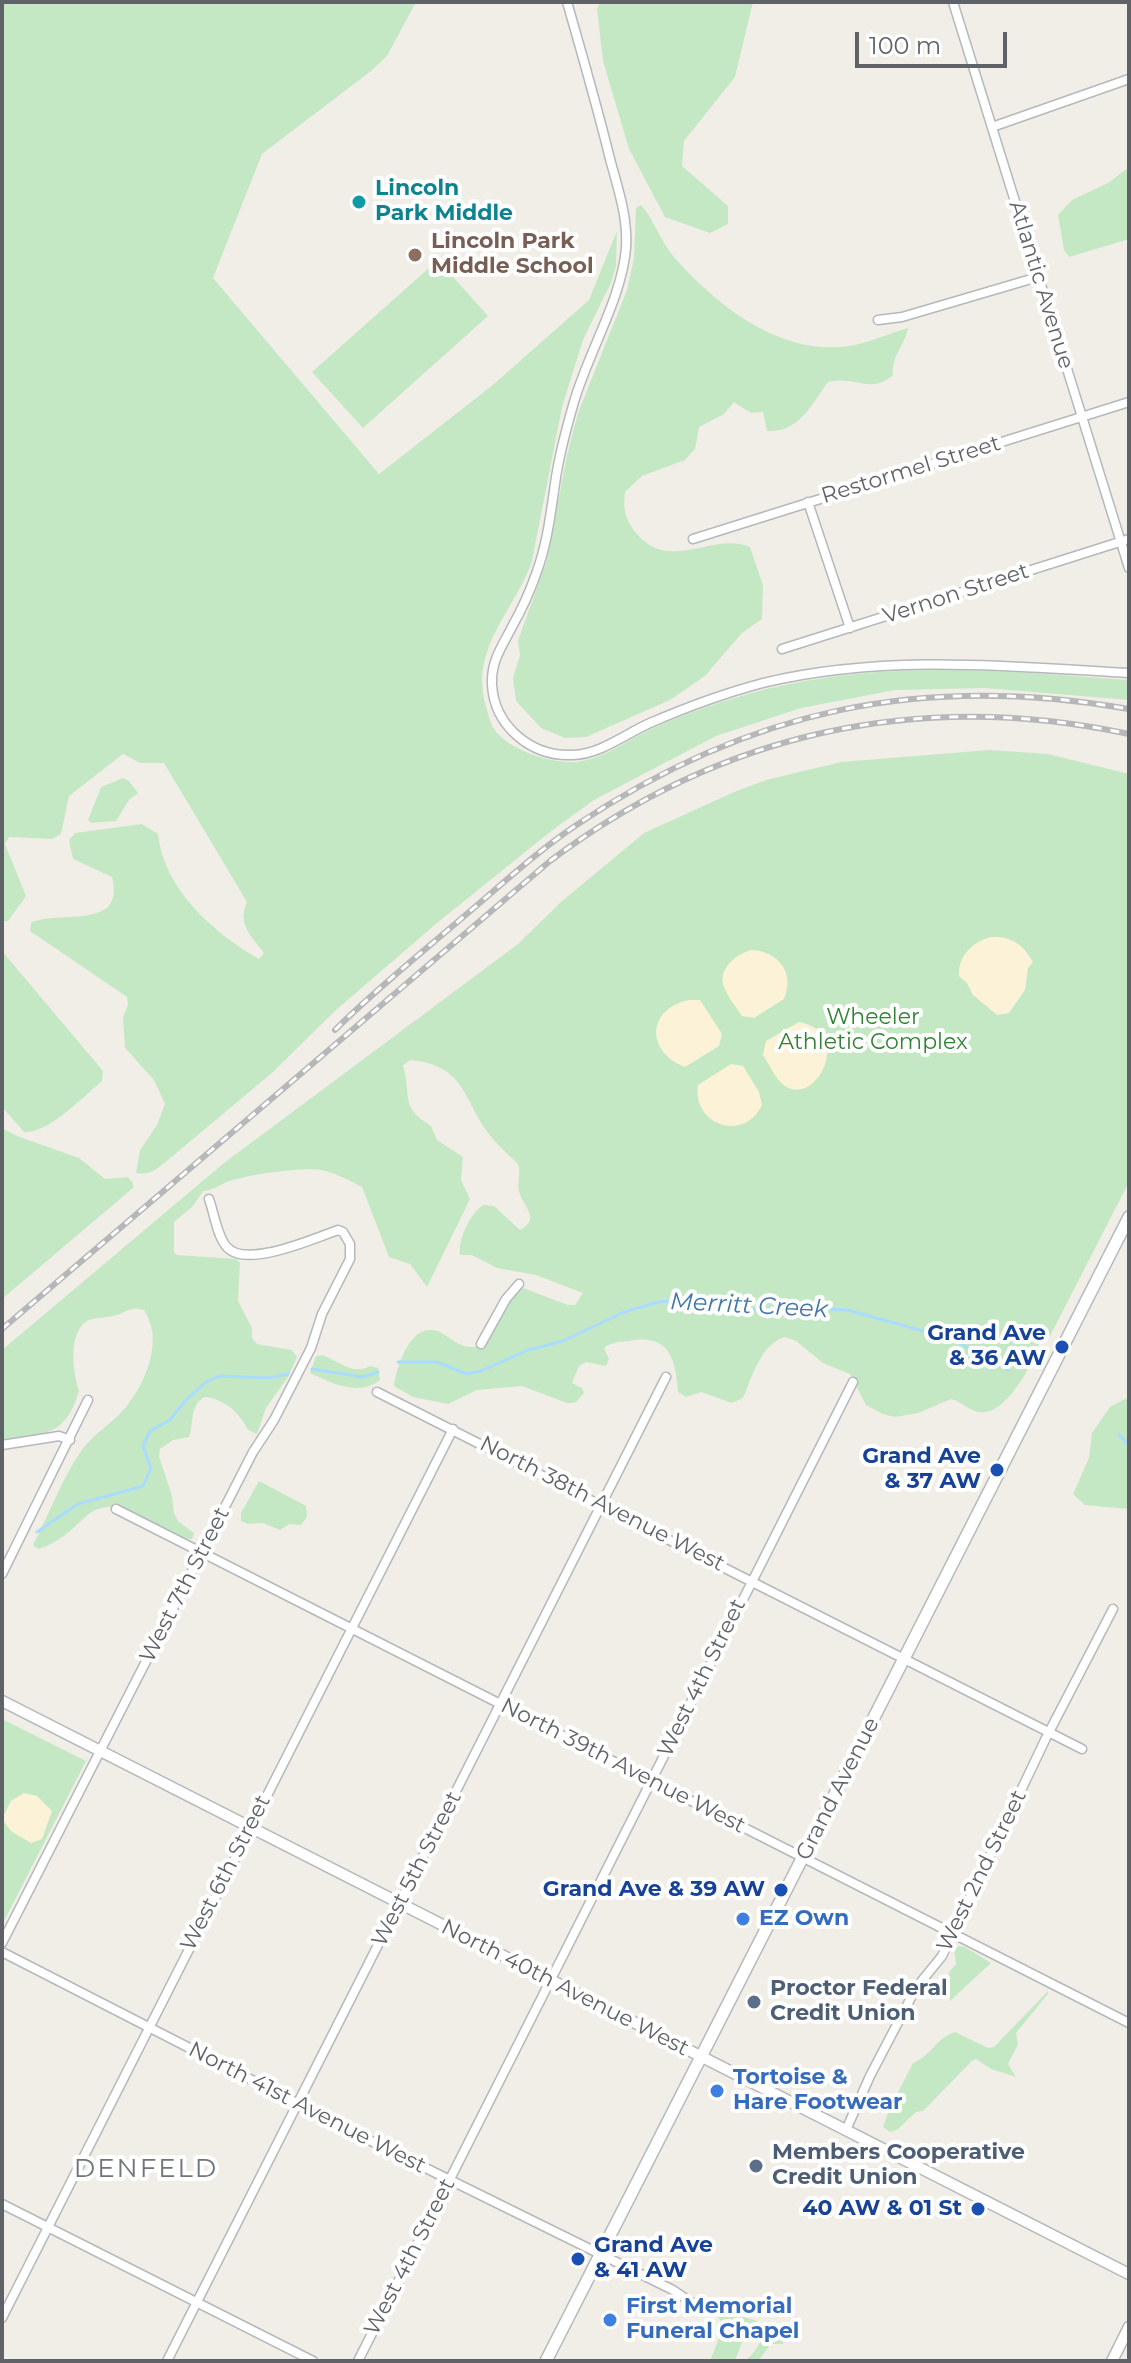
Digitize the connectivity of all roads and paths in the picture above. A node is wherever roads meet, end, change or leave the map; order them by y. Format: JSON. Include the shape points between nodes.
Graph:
{"nodes":[{"id":1,"x":567,"y":2,"type":"edge"},
{"id":2,"x":953,"y":2,"type":"edge"},
{"id":3,"x":1129,"y":79,"type":"edge"},
{"id":4,"x":992,"y":127,"type":"junction"},
{"id":5,"x":1038,"y":277,"type":"junction"},
{"id":6,"x":878,"y":320,"type":"dead end"},
{"id":7,"x":1129,"y":402,"type":"edge"},
{"id":8,"x":1082,"y":417,"type":"junction"},
{"id":9,"x":808,"y":502,"type":"junction"},
{"id":10,"x":693,"y":539,"type":"dead end"},
{"id":11,"x":1125,"y":540,"type":"edge"},
{"id":12,"x":1129,"y":568,"type":"edge"},
{"id":13,"x":850,"y":628,"type":"junction"},
{"id":14,"x":782,"y":649,"type":"dead end"},
{"id":15,"x":1129,"y":673,"type":"edge"},
{"id":16,"x":209,"y":1199,"type":"dead end"},
{"id":17,"x":1129,"y":1217,"type":"edge"},
{"id":18,"x":519,"y":1284,"type":"dead end"},
{"id":19,"x":481,"y":1344,"type":"dead end"},
{"id":20,"x":666,"y":1377,"type":"dead end"},
{"id":21,"x":853,"y":1382,"type":"dead end"},
{"id":22,"x":377,"y":1392,"type":"dead end"},
{"id":23,"x":88,"y":1400,"type":"dead end"},
{"id":24,"x":453,"y":1429,"type":"junction"},
{"id":25,"x":70,"y":1440,"type":"junction"},
{"id":26,"x":2,"y":1445,"type":"edge"},
{"id":27,"x":601,"y":1504,"type":"junction"},
{"id":28,"x":116,"y":1509,"type":"dead end"},
{"id":29,"x":201,"y":1552,"type":"junction"},
{"id":30,"x":2,"y":1574,"type":"edge"},
{"id":31,"x":751,"y":1580,"type":"junction"},
{"id":32,"x":1113,"y":1609,"type":"dead end"},
{"id":33,"x":351,"y":1628,"type":"junction"},
{"id":34,"x":905,"y":1657,"type":"junction"},
{"id":35,"x":2,"y":1701,"type":"edge"},
{"id":36,"x":501,"y":1703,"type":"junction"},
{"id":37,"x":1050,"y":1731,"type":"junction"},
{"id":38,"x":1082,"y":1749,"type":"dead end"},
{"id":39,"x":100,"y":1751,"type":"junction"},
{"id":40,"x":651,"y":1780,"type":"junction"},
{"id":41,"x":250,"y":1827,"type":"junction"},
{"id":42,"x":803,"y":1858,"type":"junction"},
{"id":43,"x":400,"y":1904,"type":"junction"},
{"id":44,"x":953,"y":1933,"type":"junction"},
{"id":45,"x":2,"y":1943,"type":"edge"},
{"id":46,"x":2,"y":1952,"type":"edge"},
{"id":47,"x":549,"y":1980,"type":"junction"},
{"id":48,"x":1129,"y":2023,"type":"edge"},
{"id":49,"x":148,"y":2027,"type":"junction"},
{"id":50,"x":701,"y":2057,"type":"junction"},
{"id":51,"x":298,"y":2103,"type":"junction"},
{"id":52,"x":846,"y":2130,"type":"junction"},
{"id":53,"x":449,"y":2180,"type":"junction"},
{"id":54,"x":2,"y":2204,"type":"edge"},
{"id":55,"x":48,"y":2228,"type":"junction"},
{"id":56,"x":600,"y":2255,"type":"junction"},
{"id":57,"x":1129,"y":2274,"type":"edge"},
{"id":58,"x":197,"y":2302,"type":"junction"},
{"id":59,"x":698,"y":2307,"type":"dead end"},
{"id":60,"x":2,"y":2318,"type":"edge"},
{"id":61,"x":1129,"y":2327,"type":"edge"},
{"id":62,"x":167,"y":2361,"type":"edge"},
{"id":63,"x":313,"y":2361,"type":"edge"},
{"id":64,"x":358,"y":2361,"type":"edge"},
{"id":65,"x":546,"y":2361,"type":"edge"},
{"id":66,"x":1112,"y":2361,"type":"edge"}],
"edges":[{"from":1,"to":15,"type":"street","via":[[625,211],[626,249],[619,284],[572,407],[537,572],[496,656],[496,709],[510,729],[539,750],[574,755],[725,694],[840,670],[957,664]]},
{"from":2,"to":4,"type":"street","name":"Atlantic Avenue"},
{"from":3,"to":4,"type":"street"},
{"from":4,"to":5,"type":"street","name":"Atlantic Avenue"},
{"from":5,"to":6,"type":"street"},
{"from":5,"to":8,"type":"street","name":"Atlantic Avenue"},
{"from":7,"to":8,"type":"street","name":"Restormel Street"},
{"from":8,"to":9,"type":"street","name":"Restormel Street"},
{"from":8,"to":11,"type":"street","name":"Atlantic Avenue"},
{"from":9,"to":10,"type":"street","name":"Restormel Street"},
{"from":9,"to":13,"type":"street"},
{"from":11,"to":12,"type":"street","name":"Atlantic Avenue"},
{"from":11,"to":13,"type":"street","name":"Vernon Street"},
{"from":13,"to":14,"type":"street","name":"Vernon Street"},
{"from":16,"to":29,"type":"street","name":"West 7th Street","via":[[229,1250],[280,1250],[338,1230],[352,1253],[311,1348]]},
{"from":17,"to":34,"type":"main road","name":"Grand Avenue"},
{"from":18,"to":19,"type":"street"},
{"from":20,"to":27,"type":"street","name":"West 5th Street"},
{"from":21,"to":31,"type":"street","name":"West 4th Street"},
{"from":22,"to":24,"type":"street","name":"North 38th Avenue West"},
{"from":23,"to":25,"type":"street"},
{"from":24,"to":27,"type":"street","name":"North 38th Avenue West"},
{"from":24,"to":33,"type":"street","name":"West 6th Street"},
{"from":25,"to":26,"type":"street","via":[[59,1436]]},
{"from":25,"to":30,"type":"street"},
{"from":27,"to":31,"type":"street","name":"North 38th Avenue West"},
{"from":27,"to":36,"type":"street","name":"West 5th Street"},
{"from":28,"to":29,"type":"street","name":"North 39th Avenue West"},
{"from":29,"to":33,"type":"street","name":"North 39th Avenue West"},
{"from":29,"to":39,"type":"street","name":"West 7th Street"},
{"from":31,"to":34,"type":"street","name":"North 38th Avenue West"},
{"from":31,"to":40,"type":"street","name":"West 4th Street"},
{"from":32,"to":37,"type":"street","name":"West 2nd Street"},
{"from":33,"to":36,"type":"street","name":"North 39th Avenue West"},
{"from":33,"to":41,"type":"street","name":"West 6th Street"},
{"from":34,"to":37,"type":"street","name":"North 38th Avenue West"},
{"from":34,"to":42,"type":"main road","name":"Grand Avenue"},
{"from":35,"to":39,"type":"street","name":"North 40th Avenue West"},
{"from":36,"to":40,"type":"street","name":"North 39th Avenue West"},
{"from":36,"to":43,"type":"street","name":"West 5th Street"},
{"from":37,"to":38,"type":"street","name":"North 38th Avenue West"},
{"from":37,"to":44,"type":"street","name":"West 2nd Street"},
{"from":39,"to":41,"type":"street","name":"North 40th Avenue West"},
{"from":39,"to":45,"type":"street","name":"West 7th Street"},
{"from":40,"to":42,"type":"street","name":"North 39th Avenue West"},
{"from":40,"to":47,"type":"street","name":"West 4th Street"},
{"from":41,"to":43,"type":"street","name":"North 40th Avenue West"},
{"from":41,"to":49,"type":"street","name":"West 6th Street"},
{"from":42,"to":44,"type":"street","name":"North 39th Avenue West"},
{"from":42,"to":50,"type":"main road","name":"Grand Avenue"},
{"from":43,"to":47,"type":"street","name":"North 40th Avenue West"},
{"from":43,"to":51,"type":"street","name":"West 5th Street"},
{"from":44,"to":48,"type":"street","name":"North 39th Avenue West"},
{"from":44,"to":52,"type":"street","name":"West 2nd Street","via":[[916,1988]]},
{"from":46,"to":49,"type":"street","name":"North 41st Avenue West"},
{"from":47,"to":50,"type":"street","name":"North 40th Avenue West"},
{"from":47,"to":53,"type":"street","name":"West 4th Street"},
{"from":49,"to":51,"type":"street","name":"North 41st Avenue West"},
{"from":49,"to":55,"type":"street","name":"West 6th Street"},
{"from":50,"to":52,"type":"street","name":"North 40th Avenue West"},
{"from":50,"to":56,"type":"main road","name":"Grand Avenue"},
{"from":51,"to":53,"type":"street","name":"North 41st Avenue West"},
{"from":51,"to":58,"type":"street","name":"West 5th Street"},
{"from":52,"to":57,"type":"street","name":"North 40th Avenue West"},
{"from":53,"to":56,"type":"street","name":"North 41st Avenue West"},
{"from":53,"to":64,"type":"street","name":"West 4th Street"},
{"from":54,"to":55,"type":"street"},
{"from":55,"to":58,"type":"street"},
{"from":55,"to":60,"type":"street","name":"West 6th Street"},
{"from":56,"to":59,"type":"street","name":"North 41st Avenue West"},
{"from":56,"to":65,"type":"main road","name":"Grand Avenue"},
{"from":58,"to":62,"type":"street","name":"West 5th Street"},
{"from":58,"to":63,"type":"street"},
{"from":61,"to":66,"type":"street"}]}
